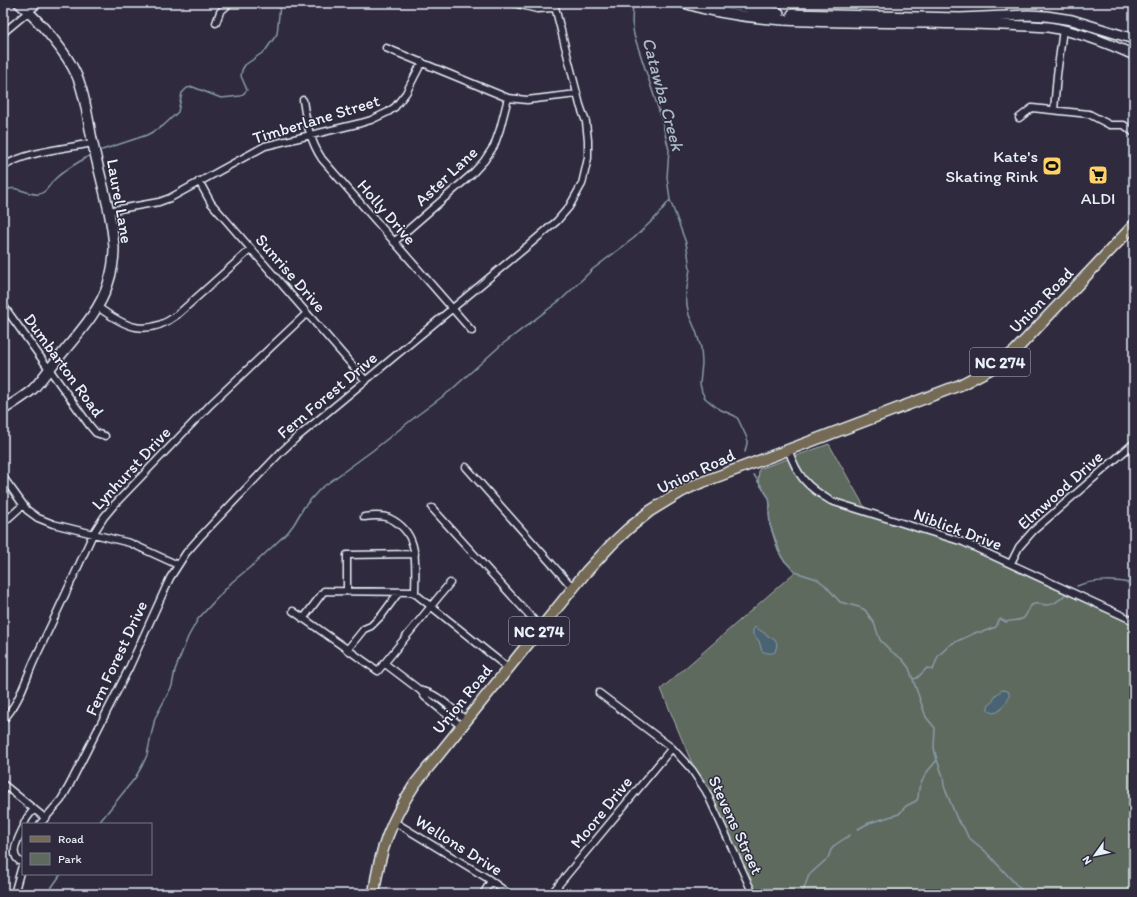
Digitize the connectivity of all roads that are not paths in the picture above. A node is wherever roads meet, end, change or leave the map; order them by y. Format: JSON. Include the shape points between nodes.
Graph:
{"nodes":[{"id":1,"x":19,"y":3,"type":"edge"},
{"id":2,"x":39,"y":3,"type":"edge"},
{"id":3,"x":230,"y":3,"type":"edge"},
{"id":4,"x":513,"y":3,"type":"edge"},
{"id":5,"x":684,"y":3,"type":"edge"},
{"id":6,"x":722,"y":3,"type":"edge"},
{"id":7,"x":554,"y":6,"type":"edge"},
{"id":8,"x":28,"y":12,"type":"junction"},
{"id":9,"x":822,"y":18,"type":"junction"},
{"id":10,"x":216,"y":23,"type":"dead end"},
{"id":11,"x":1063,"y":29,"type":"junction"},
{"id":12,"x":3,"y":34,"type":"edge"},
{"id":13,"x":1134,"y":39,"type":"edge"},
{"id":14,"x":386,"y":48,"type":"dead end"},
{"id":15,"x":1134,"y":55,"type":"edge"},
{"id":16,"x":422,"y":62,"type":"junction"},
{"id":17,"x":577,"y":94,"type":"junction"},
{"id":18,"x":508,"y":98,"type":"junction"},
{"id":19,"x":303,"y":100,"type":"dead end"},
{"id":20,"x":1054,"y":110,"type":"junction"},
{"id":21,"x":1019,"y":118,"type":"dead end"},
{"id":22,"x":1134,"y":133,"type":"edge"},
{"id":23,"x":310,"y":136,"type":"junction"},
{"id":24,"x":93,"y":143,"type":"junction"},
{"id":25,"x":3,"y":167,"type":"edge"},
{"id":26,"x":199,"y":181,"type":"junction"},
{"id":27,"x":108,"y":211,"type":"junction"},
{"id":28,"x":1134,"y":225,"type":"edge"},
{"id":29,"x":394,"y":242,"type":"junction"},
{"id":30,"x":251,"y":249,"type":"junction"},
{"id":31,"x":3,"y":305,"type":"edge"},
{"id":32,"x":98,"y":307,"type":"junction"},
{"id":33,"x":452,"y":309,"type":"junction"},
{"id":34,"x":307,"y":313,"type":"junction"},
{"id":35,"x":472,"y":331,"type":"dead end"},
{"id":36,"x":49,"y":369,"type":"junction"},
{"id":37,"x":366,"y":381,"type":"junction"},
{"id":38,"x":3,"y":410,"type":"edge"},
{"id":39,"x":105,"y":436,"type":"dead end"},
{"id":40,"x":1134,"y":443,"type":"edge"},
{"id":41,"x":788,"y":449,"type":"junction"},
{"id":42,"x":466,"y":467,"type":"dead end"},
{"id":43,"x":3,"y":477,"type":"edge"},
{"id":44,"x":23,"y":505,"type":"junction"},
{"id":45,"x":432,"y":508,"type":"dead end"},
{"id":46,"x":364,"y":517,"type":"dead end"},
{"id":47,"x":3,"y":523,"type":"edge"},
{"id":48,"x":93,"y":534,"type":"junction"},
{"id":49,"x":415,"y":554,"type":"junction"},
{"id":50,"x":1011,"y":563,"type":"junction"},
{"id":51,"x":178,"y":565,"type":"junction"},
{"id":52,"x":450,"y":583,"type":"dead end"},
{"id":53,"x":573,"y":588,"type":"junction"},
{"id":54,"x":347,"y":592,"type":"junction"},
{"id":55,"x":399,"y":592,"type":"junction"},
{"id":56,"x":415,"y":594,"type":"junction"},
{"id":57,"x":430,"y":606,"type":"junction"},
{"id":58,"x":293,"y":611,"type":"dead end"},
{"id":59,"x":303,"y":618,"type":"junction"},
{"id":60,"x":1134,"y":621,"type":"edge"},
{"id":61,"x":541,"y":628,"type":"junction"},
{"id":62,"x":347,"y":650,"type":"junction"},
{"id":63,"x":384,"y":663,"type":"junction"},
{"id":64,"x":508,"y":668,"type":"junction"},
{"id":65,"x":599,"y":693,"type":"dead end"},
{"id":66,"x":3,"y":720,"type":"edge"},
{"id":67,"x":464,"y":723,"type":"junction"},
{"id":68,"x":672,"y":748,"type":"junction"},
{"id":69,"x":3,"y":784,"type":"edge"},
{"id":70,"x":34,"y":809,"type":"junction"},
{"id":71,"x":45,"y":818,"type":"junction"},
{"id":72,"x":393,"y":821,"type":"junction"},
{"id":73,"x":24,"y":823,"type":"edge"},
{"id":74,"x":41,"y":823,"type":"edge"},
{"id":75,"x":22,"y":830,"type":"edge"},
{"id":76,"x":22,"y":862,"type":"edge"},
{"id":77,"x":22,"y":866,"type":"edge"},
{"id":78,"x":492,"y":881,"type":"junction"},
{"id":79,"x":3,"y":892,"type":"edge"},
{"id":80,"x":751,"y":893,"type":"edge"},
{"id":81,"x":6,"y":894,"type":"edge"},
{"id":82,"x":14,"y":894,"type":"edge"},
{"id":83,"x":374,"y":894,"type":"edge"},
{"id":84,"x":483,"y":894,"type":"edge"},
{"id":85,"x":509,"y":894,"type":"edge"},
{"id":86,"x":551,"y":894,"type":"edge"}],
"edges":[{"from":1,"to":8,"type":"main road","name":"Laurel Lane"},
{"from":2,"to":8,"type":"street"},
{"from":3,"to":10,"type":"street","via":[[220,12]]},
{"from":4,"to":7,"type":"street","via":[[537,10]]},
{"from":5,"to":9,"type":"main road","via":[[738,16]]},
{"from":6,"to":9,"type":"main road"},
{"from":7,"to":17,"type":"street","name":"Fern Forest Drive"},
{"from":8,"to":12,"type":"street"},
{"from":8,"to":24,"type":"main road","name":"Laurel Lane","via":[[61,50],[77,76]]},
{"from":9,"to":11,"type":"main road"},
{"from":9,"to":13,"type":"main road","via":[[1046,16],[1078,22]]},
{"from":11,"to":15,"type":"main road","via":[[1092,37]]},
{"from":11,"to":20,"type":"street"},
{"from":14,"to":16,"type":"street"},
{"from":16,"to":18,"type":"street"},
{"from":16,"to":23,"type":"street","name":"Timberlane Street","via":[[406,93],[388,112],[371,120]]},
{"from":17,"to":18,"type":"street","via":[[532,99]]},
{"from":17,"to":33,"type":"street","name":"Fern Forest Drive","via":[[586,122],[588,149],[585,175],[574,200],[557,221]]},
{"from":18,"to":29,"type":"street","name":"Aster Lane","via":[[494,146],[484,161]]},
{"from":19,"to":23,"type":"street","name":"Holly Drive"},
{"from":20,"to":21,"type":"street","via":[[1032,108]]},
{"from":20,"to":22,"type":"street","via":[[1089,114],[1110,125],[1124,125]]},
{"from":23,"to":26,"type":"street","name":"Timberlane Street","via":[[265,146]]},
{"from":23,"to":29,"type":"street","name":"Holly Drive","via":[[322,159]]},
{"from":24,"to":25,"type":"street","via":[[23,156]]},
{"from":24,"to":27,"type":"main road","name":"Laurel Lane"},
{"from":26,"to":27,"type":"street","name":"Timberlane Street","via":[[164,200]]},
{"from":26,"to":30,"type":"street","name":"Sunrise Drive","via":[[208,199]]},
{"from":27,"to":32,"type":"main road","name":"Laurel Lane","via":[[114,256],[108,283]]},
{"from":28,"to":41,"type":"main road","name":"Union Road","number":"NC 274","via":[[1028,339],[996,366],[960,385]]},
{"from":29,"to":33,"type":"street","name":"Holly Drive"},
{"from":30,"to":32,"type":"street","via":[[177,315],[161,325],[146,328],[124,324]]},
{"from":30,"to":34,"type":"street","name":"Sunrise Drive"},
{"from":31,"to":36,"type":"street","name":"Dumbarton Road"},
{"from":32,"to":36,"type":"main road","name":"Laurel Lane"},
{"from":33,"to":35,"type":"street","name":"Holly Drive"},
{"from":33,"to":37,"type":"street","name":"Fern Forest Drive"},
{"from":34,"to":37,"type":"street","name":"Sunrise Drive"},
{"from":34,"to":48,"type":"street","name":"Lynhurst Drive","via":[[211,404],[114,505]]},
{"from":36,"to":38,"type":"main road","name":"Laurel Lane","via":[[34,388]]},
{"from":36,"to":39,"type":"street","name":"Dumbarton Road","via":[[90,426],[96,433]]},
{"from":37,"to":51,"type":"street","name":"Fern Forest Drive","via":[[281,452],[200,537]]},
{"from":40,"to":50,"type":"street","name":"Elmwood Drive","via":[[1033,531],[1019,547]]},
{"from":41,"to":50,"type":"street","name":"Niblick Drive","via":[[799,475],[817,493],[831,501],[963,542]]},
{"from":41,"to":53,"type":"main road","name":"Union Road","number":"NC 274","via":[[716,476],[665,501],[623,532]]},
{"from":42,"to":53,"type":"street"},
{"from":43,"to":44,"type":"street"},
{"from":44,"to":47,"type":"street"},
{"from":44,"to":48,"type":"street","via":[[34,516],[44,521]]},
{"from":45,"to":61,"type":"street"},
{"from":46,"to":49,"type":"street","via":[[388,517],[394,521],[410,536]]},
{"from":48,"to":51,"type":"street","via":[[142,547]]},
{"from":48,"to":66,"type":"street","name":"Lynhurst Drive","via":[[19,698]]},
{"from":49,"to":54,"type":"street","via":[[347,554]]},
{"from":49,"to":56,"type":"street"},
{"from":50,"to":60,"type":"street","name":"Niblick Drive"},
{"from":51,"to":71,"type":"street","name":"Fern Forest Drive","via":[[76,774]]},
{"from":52,"to":57,"type":"street"},
{"from":53,"to":61,"type":"main road","name":"Union Road","number":"NC 274"},
{"from":54,"to":55,"type":"street"},
{"from":54,"to":59,"type":"street","via":[[324,591]]},
{"from":55,"to":56,"type":"street"},
{"from":55,"to":62,"type":"street","via":[[382,615],[364,629]]},
{"from":56,"to":57,"type":"street"},
{"from":57,"to":63,"type":"street"},
{"from":57,"to":64,"type":"street"},
{"from":58,"to":59,"type":"street"},
{"from":59,"to":62,"type":"street"},
{"from":61,"to":64,"type":"main road","name":"Union Road","number":"NC 274"},
{"from":62,"to":63,"type":"street","via":[[378,671]]},
{"from":63,"to":67,"type":"street","via":[[422,691],[434,696]]},
{"from":64,"to":67,"type":"main road","name":"Union Road","number":"NC 274"},
{"from":65,"to":68,"type":"street","name":"Stevens Street"},
{"from":67,"to":72,"type":"main road","name":"Union Road","number":"NC 274","via":[[415,784]]},
{"from":68,"to":80,"type":"street","name":"Stevens Street","via":[[692,770],[706,791]]},
{"from":68,"to":86,"type":"street","name":"Moore Drive"},
{"from":69,"to":70,"type":"street"},
{"from":70,"to":71,"type":"street"},
{"from":70,"to":73,"type":"street"},
{"from":71,"to":74,"type":"street","name":"Fern Forest Drive"},
{"from":72,"to":78,"type":"street","name":"Wellons Drive"},
{"from":72,"to":83,"type":"main road","name":"Union Road","number":"NC 274","via":[[382,851]]},
{"from":75,"to":76,"type":"street","via":[[14,848],[17,861]]},
{"from":77,"to":82,"type":"street"},
{"from":78,"to":84,"type":"street"},
{"from":78,"to":85,"type":"street","name":"Wellons Drive"},
{"from":79,"to":81,"type":"street"}]}
